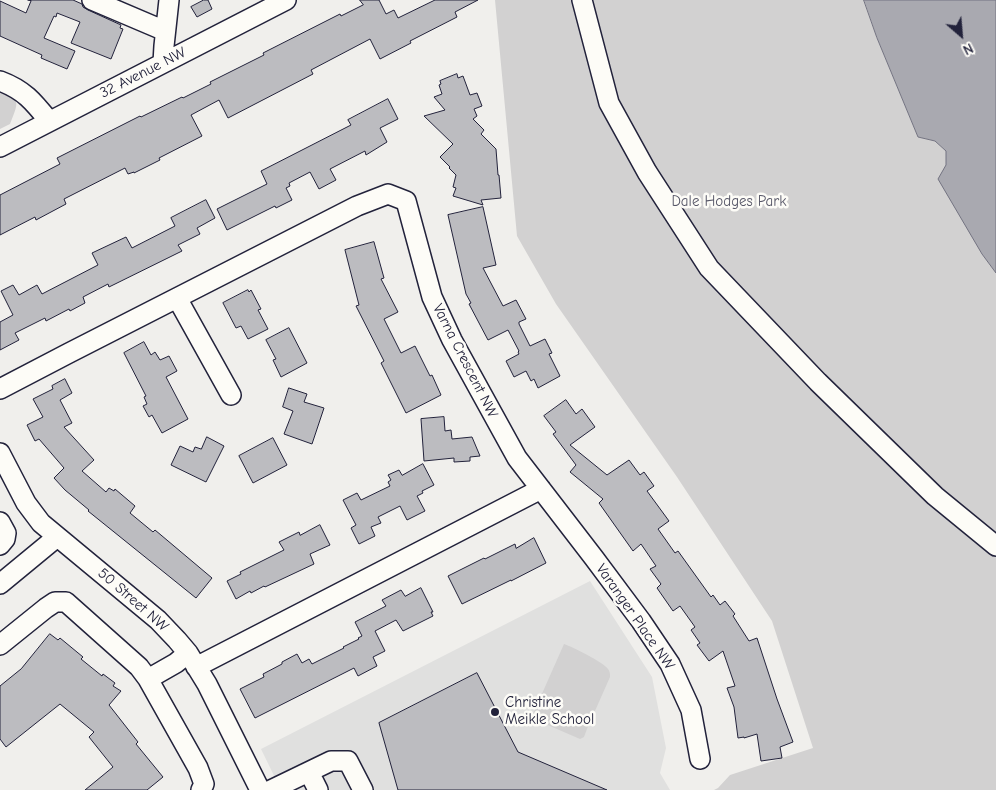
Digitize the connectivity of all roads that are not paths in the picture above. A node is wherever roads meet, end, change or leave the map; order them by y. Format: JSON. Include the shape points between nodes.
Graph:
{"nodes":[{"id":1,"x":92,"y":0,"type":"edge"},
{"id":2,"x":169,"y":0,"type":"edge"},
{"id":3,"x":286,"y":0,"type":"edge"},
{"id":4,"x":582,"y":0,"type":"edge"},
{"id":5,"x":165,"y":31,"type":"junction"},
{"id":6,"x":163,"y":63,"type":"junction"},
{"id":7,"x":0,"y":81,"type":"edge"},
{"id":8,"x":49,"y":122,"type":"junction"},
{"id":9,"x":0,"y":147,"type":"edge"},
{"id":10,"x":177,"y":298,"type":"junction"},
{"id":11,"x":0,"y":389,"type":"edge"},
{"id":12,"x":231,"y":395,"type":"dead end"},
{"id":13,"x":0,"y":453,"type":"edge"},
{"id":14,"x":541,"y":489,"type":"junction"},
{"id":15,"x":0,"y":522,"type":"edge"},
{"id":16,"x":57,"y":538,"type":"junction"},
{"id":17,"x":0,"y":545,"type":"edge"},
{"id":18,"x":996,"y":546,"type":"edge"},
{"id":19,"x":0,"y":584,"type":"edge"},
{"id":20,"x":0,"y":645,"type":"edge"},
{"id":21,"x":192,"y":660,"type":"junction"},
{"id":22,"x":148,"y":679,"type":"junction"},
{"id":23,"x":700,"y":759,"type":"dead end"},
{"id":24,"x":309,"y":772,"type":"junction"},
{"id":25,"x":201,"y":790,"type":"edge"},
{"id":26,"x":260,"y":790,"type":"edge"},
{"id":27,"x":271,"y":790,"type":"edge"},
{"id":28,"x":318,"y":790,"type":"edge"},
{"id":29,"x":363,"y":790,"type":"edge"}],
"edges":[{"from":1,"to":5,"type":"street"},
{"from":2,"to":5,"type":"street"},
{"from":3,"to":6,"type":"street","name":"32 Avenue NW"},
{"from":4,"to":18,"type":"street","via":[[609,103],[647,172],[709,268],[824,389],[935,496]]},
{"from":5,"to":6,"type":"street"},
{"from":6,"to":8,"type":"street","name":"32 Avenue NW"},
{"from":7,"to":8,"type":"street","via":[[29,97]]},
{"from":8,"to":9,"type":"street","name":"32 Avenue NW"},
{"from":10,"to":11,"type":"street","name":"Varna Crescent NW"},
{"from":10,"to":12,"type":"street"},
{"from":10,"to":14,"type":"street","name":"Varna Crescent NW","via":[[357,206],[388,194],[406,201],[432,296],[452,340],[517,458]]},
{"from":13,"to":16,"type":"street","name":"50 Street NW","via":[[26,503]]},
{"from":14,"to":21,"type":"street"},
{"from":14,"to":23,"type":"street","name":"Varanger Place NW","via":[[670,664],[691,710]]},
{"from":15,"to":17,"type":"street","via":[[6,533]]},
{"from":16,"to":19,"type":"street"},
{"from":16,"to":21,"type":"street","name":"50 Street NW","via":[[158,620]]},
{"from":20,"to":22,"type":"street","via":[[55,602],[66,602],[139,667]]},
{"from":21,"to":22,"type":"street","via":[[176,663]]},
{"from":21,"to":26,"type":"street","name":"50 Street NW"},
{"from":22,"to":25,"type":"street","via":[[198,768],[204,784]]},
{"from":24,"to":27,"type":"street"},
{"from":24,"to":28,"type":"street"},
{"from":24,"to":29,"type":"street","via":[[331,762],[348,761]]}]}
